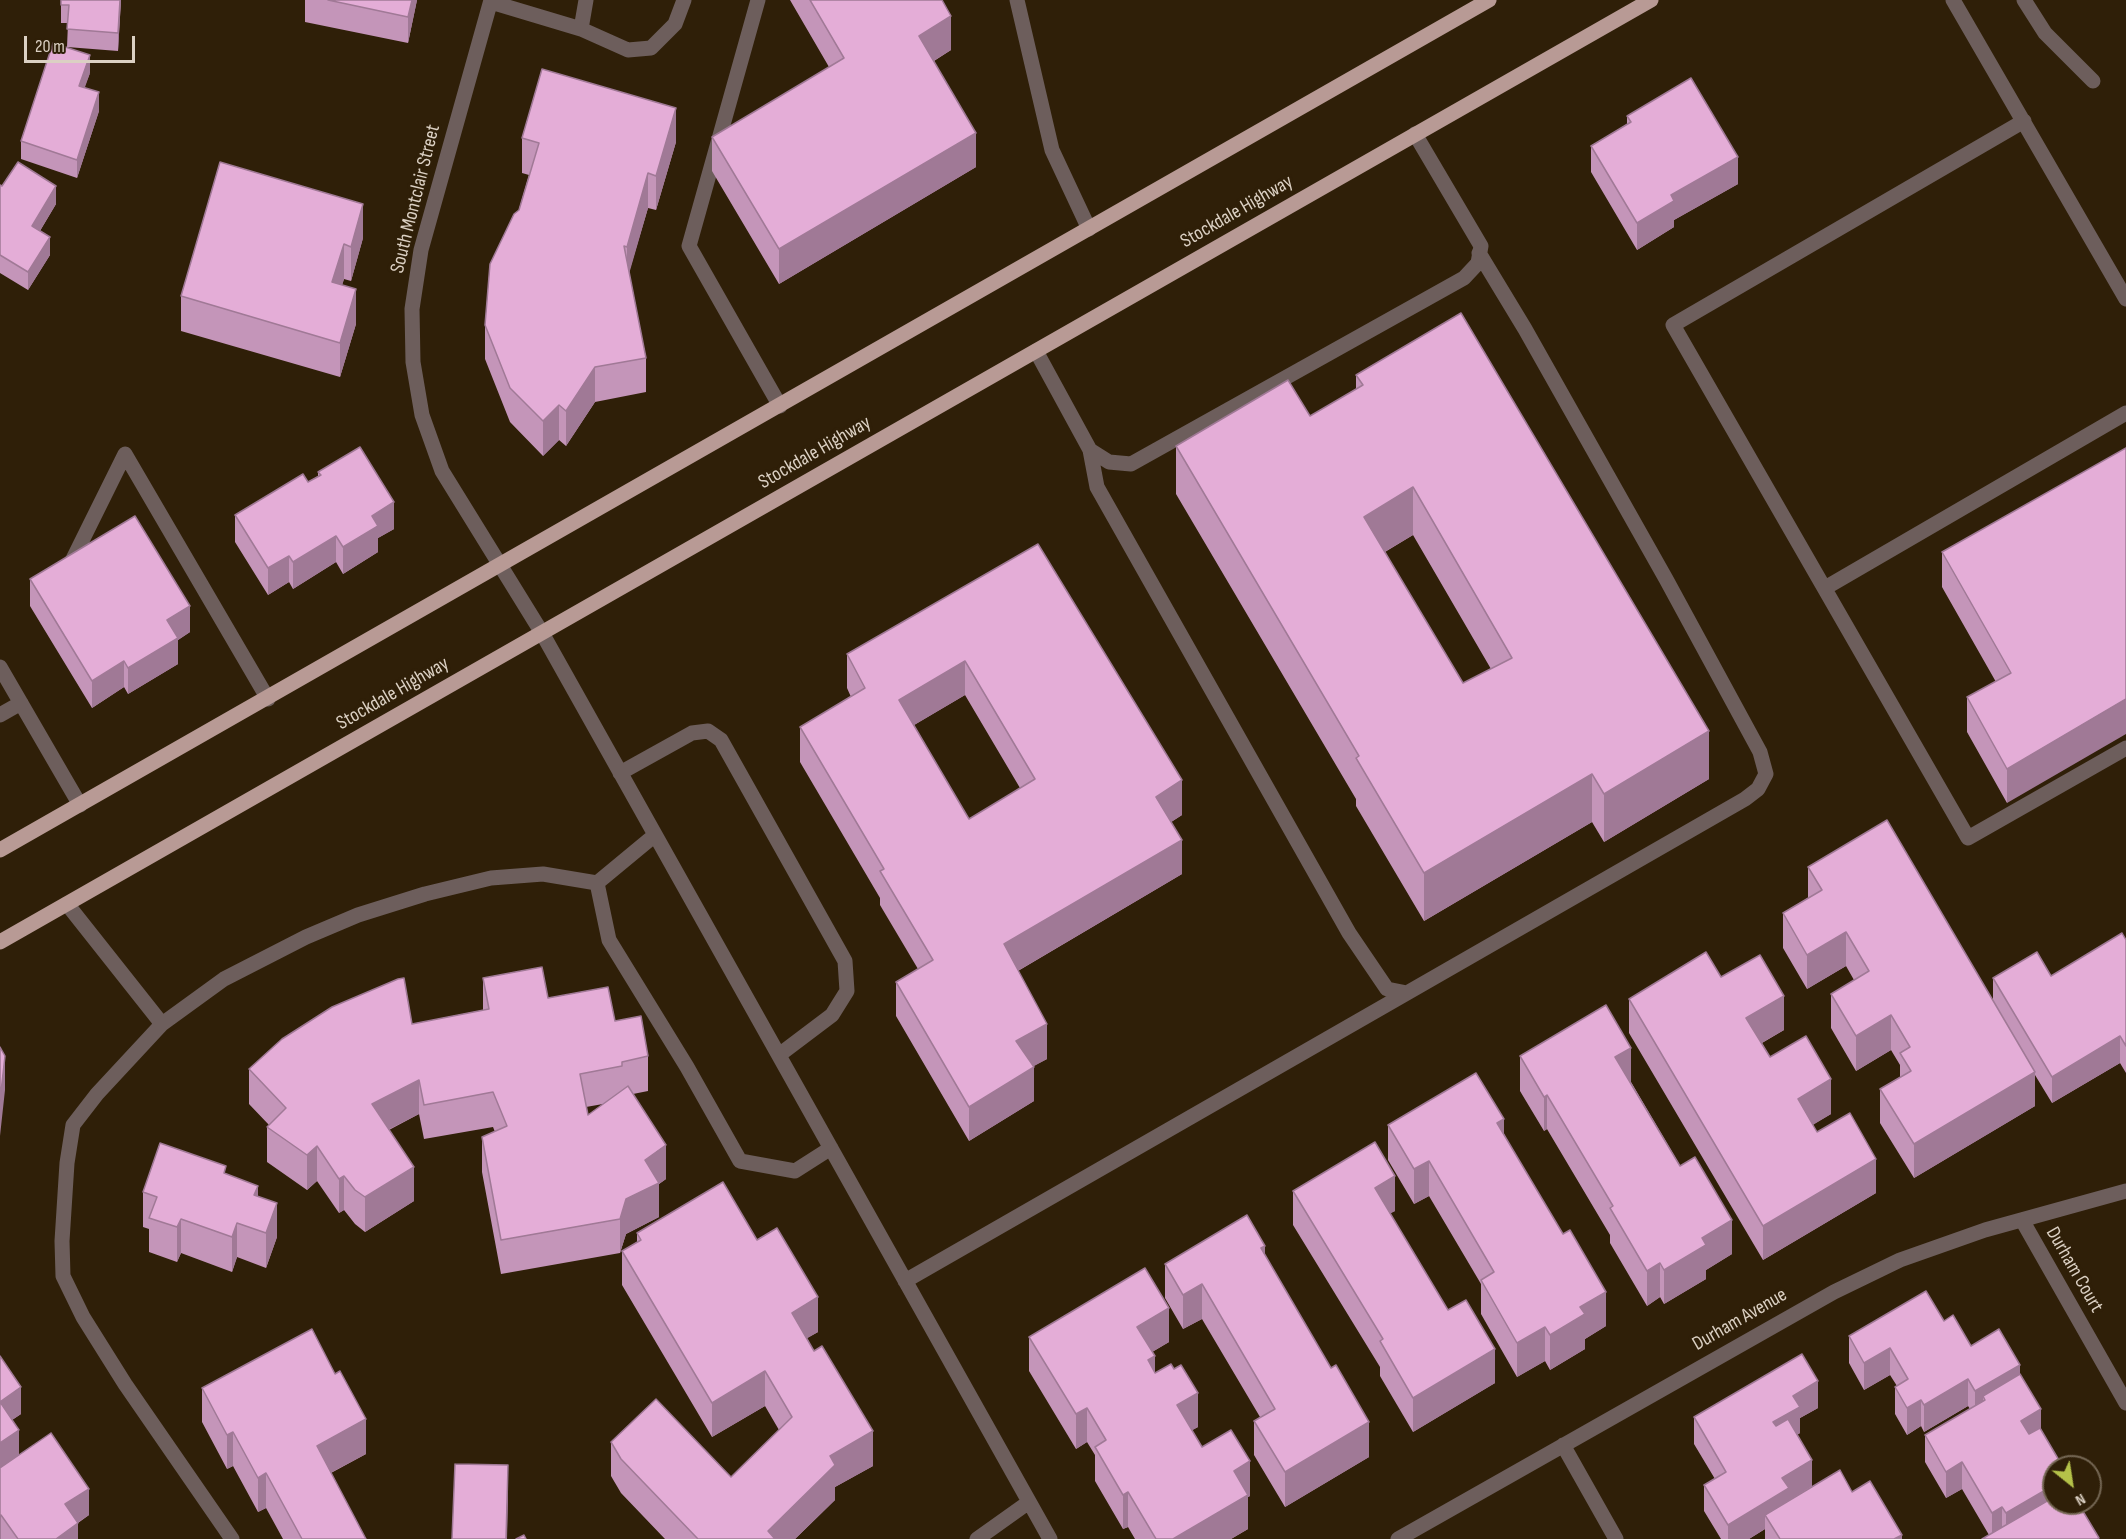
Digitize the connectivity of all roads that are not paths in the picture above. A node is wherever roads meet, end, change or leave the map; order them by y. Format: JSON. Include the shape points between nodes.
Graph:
{"nodes":[{"id":1,"x":586,"y":0,"type":"edge"},
{"id":2,"x":684,"y":0,"type":"edge"},
{"id":3,"x":758,"y":0,"type":"edge"},
{"id":4,"x":1017,"y":0,"type":"edge"},
{"id":5,"x":1489,"y":0,"type":"edge"},
{"id":6,"x":1651,"y":0,"type":"edge"},
{"id":7,"x":1953,"y":0,"type":"edge"},
{"id":8,"x":2024,"y":0,"type":"edge"},
{"id":9,"x":491,"y":1,"type":"edge"},
{"id":10,"x":581,"y":29,"type":"junction"},
{"id":11,"x":2093,"y":81,"type":"dead end"},
{"id":12,"x":2024,"y":121,"type":"junction"},
{"id":13,"x":1415,"y":134,"type":"junction"},
{"id":14,"x":1089,"y":229,"type":"junction"},
{"id":15,"x":1479,"y":253,"type":"junction"},
{"id":16,"x":2126,"y":299,"type":"edge"},
{"id":17,"x":1036,"y":351,"type":"junction"},
{"id":18,"x":780,"y":406,"type":"junction"},
{"id":19,"x":2126,"y":413,"type":"edge"},
{"id":20,"x":1090,"y":450,"type":"junction"},
{"id":21,"x":502,"y":565,"type":"junction"},
{"id":22,"x":69,"y":567,"type":"edge"},
{"id":23,"x":1825,"y":588,"type":"junction"},
{"id":24,"x":542,"y":633,"type":"junction"},
{"id":25,"x":0,"y":667,"type":"edge"},
{"id":26,"x":268,"y":699,"type":"junction"},
{"id":27,"x":21,"y":703,"type":"junction"},
{"id":28,"x":0,"y":715,"type":"edge"},
{"id":29,"x":2126,"y":748,"type":"edge"},
{"id":30,"x":620,"y":773,"type":"junction"},
{"id":31,"x":80,"y":805,"type":"junction"},
{"id":32,"x":655,"y":835,"type":"junction"},
{"id":33,"x":0,"y":850,"type":"edge"},
{"id":34,"x":597,"y":883,"type":"junction"},
{"id":35,"x":67,"y":904,"type":"junction"},
{"id":36,"x":0,"y":942,"type":"edge"},
{"id":37,"x":1407,"y":993,"type":"junction"},
{"id":38,"x":162,"y":1024,"type":"junction"},
{"id":39,"x":779,"y":1055,"type":"junction"},
{"id":40,"x":831,"y":1148,"type":"junction"},
{"id":41,"x":2126,"y":1191,"type":"edge"},
{"id":42,"x":2022,"y":1220,"type":"junction"},
{"id":43,"x":905,"y":1281,"type":"junction"},
{"id":44,"x":2126,"y":1403,"type":"edge"},
{"id":45,"x":1563,"y":1445,"type":"junction"},
{"id":46,"x":1029,"y":1502,"type":"junction"},
{"id":47,"x":232,"y":1539,"type":"edge"},
{"id":48,"x":977,"y":1539,"type":"edge"},
{"id":49,"x":1050,"y":1539,"type":"edge"},
{"id":50,"x":1398,"y":1539,"type":"edge"},
{"id":51,"x":1616,"y":1539,"type":"edge"}],
"edges":[{"from":1,"to":10,"type":"street"},
{"from":2,"to":10,"type":"street","via":[[675,24],[651,48],[628,50]]},
{"from":3,"to":18,"type":"street","via":[[689,246]]},
{"from":4,"to":14,"type":"street","via":[[1052,150]]},
{"from":5,"to":14,"type":"main road"},
{"from":6,"to":13,"type":"main road","name":"Stockdale Highway"},
{"from":7,"to":12,"type":"street"},
{"from":8,"to":11,"type":"street","via":[[2045,33]]},
{"from":9,"to":10,"type":"street"},
{"from":9,"to":21,"type":"street","name":"South Montclair Street","via":[[421,250],[412,320],[413,362],[422,415],[442,471]]},
{"from":12,"to":16,"type":"street"},
{"from":12,"to":23,"type":"street","via":[[1673,325]]},
{"from":13,"to":15,"type":"street","via":[[1481,246]]},
{"from":13,"to":17,"type":"main road","name":"Stockdale Highway"},
{"from":14,"to":18,"type":"main road"},
{"from":15,"to":20,"type":"street","via":[[1478,263],[1464,278],[1131,464],[1109,462]]},
{"from":15,"to":37,"type":"street","via":[[1666,579],[1760,752],[1766,774],[1758,789],[1745,799]]},
{"from":17,"to":20,"type":"street"},
{"from":17,"to":24,"type":"main road","name":"Stockdale Highway"},
{"from":18,"to":21,"type":"main road"},
{"from":19,"to":23,"type":"street"},
{"from":20,"to":37,"type":"street","via":[[1097,487],[1349,933],[1387,988]]},
{"from":21,"to":24,"type":"street","name":"South Montclair Street"},
{"from":21,"to":26,"type":"main road"},
{"from":22,"to":26,"type":"street","via":[[125,454]]},
{"from":23,"to":29,"type":"street","via":[[1968,838]]},
{"from":24,"to":30,"type":"street","name":"South Montclair Street"},
{"from":24,"to":35,"type":"main road","name":"Stockdale Highway"},
{"from":25,"to":27,"type":"street"},
{"from":26,"to":31,"type":"main road"},
{"from":27,"to":28,"type":"street"},
{"from":27,"to":31,"type":"street"},
{"from":30,"to":32,"type":"street","name":"South Montclair Street"},
{"from":30,"to":39,"type":"street","via":[[692,733],[708,730],[727,750],[845,961],[847,991],[832,1015]]},
{"from":31,"to":33,"type":"main road"},
{"from":32,"to":34,"type":"street"},
{"from":32,"to":39,"type":"street","name":"South Montclair Street"},
{"from":34,"to":38,"type":"street","via":[[543,874],[491,878],[369,911],[306,936],[224,979]]},
{"from":34,"to":40,"type":"street","via":[[609,940],[740,1161],[795,1171]]},
{"from":35,"to":36,"type":"main road","name":"Stockdale Highway"},
{"from":35,"to":38,"type":"street"},
{"from":37,"to":43,"type":"street"},
{"from":38,"to":47,"type":"street","via":[[73,1125],[67,1163],[63,1276],[83,1317],[125,1384]]},
{"from":39,"to":40,"type":"street","name":"South Montclair Street"},
{"from":40,"to":43,"type":"street","name":"South Montclair Street"},
{"from":41,"to":42,"type":"street","name":"Durham Avenue"},
{"from":42,"to":44,"type":"street","name":"Durham Court"},
{"from":42,"to":45,"type":"street","name":"Durham Avenue","via":[[1900,1260],[1834,1292]]},
{"from":43,"to":46,"type":"street","name":"South Montclair Street"},
{"from":45,"to":50,"type":"street","name":"Durham Avenue"},
{"from":45,"to":51,"type":"street"},
{"from":46,"to":48,"type":"street"},
{"from":46,"to":49,"type":"street","name":"South Montclair Street"}]}
